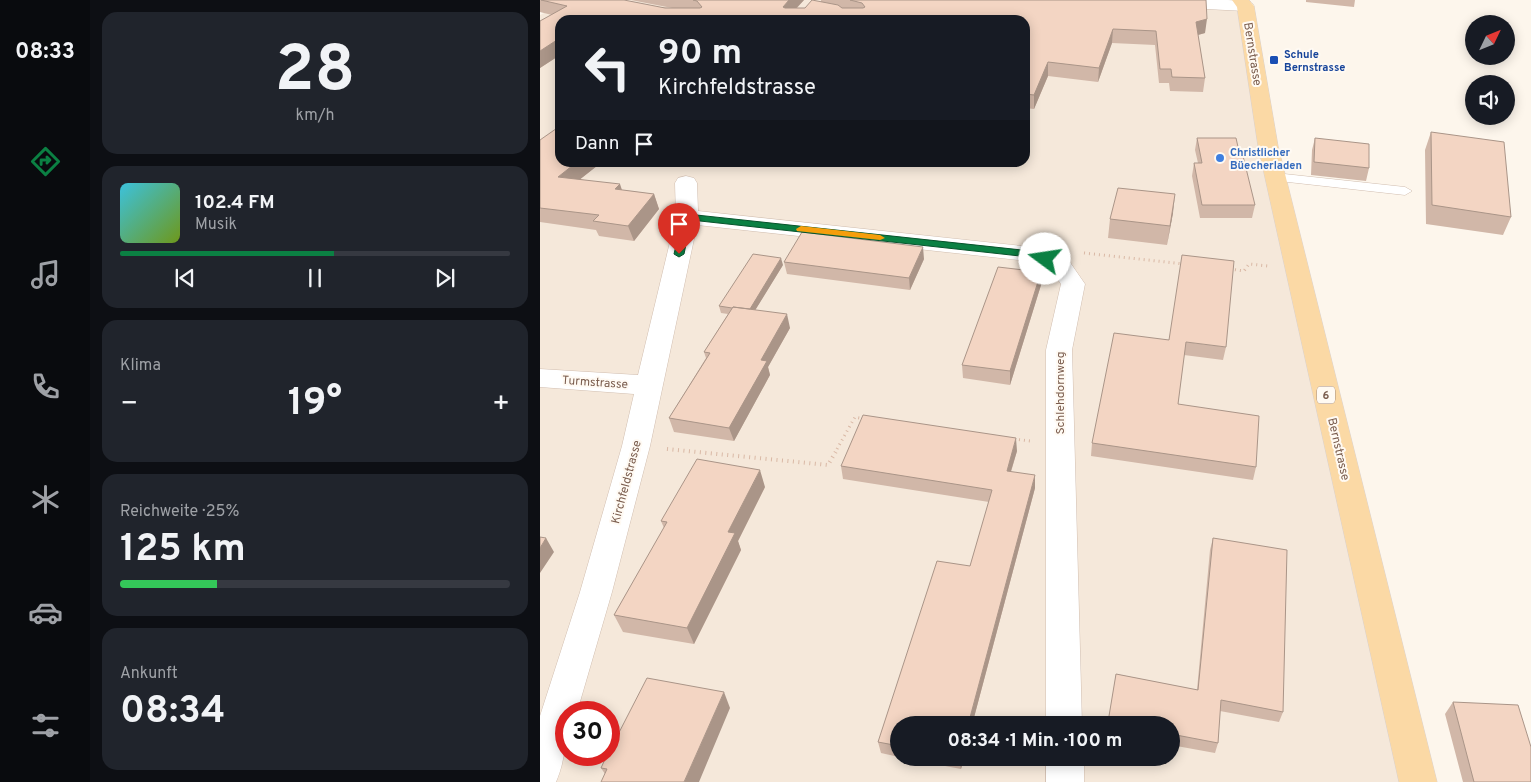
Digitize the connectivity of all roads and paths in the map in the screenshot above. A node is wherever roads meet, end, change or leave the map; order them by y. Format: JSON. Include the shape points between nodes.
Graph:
{"nodes":[{"id":1,"x":1129,"y":0,"type":"edge"},
{"id":2,"x":1244,"y":2,"type":"edge"},
{"id":3,"x":1275,"y":177,"type":"junction"},
{"id":4,"x":686,"y":183,"type":"dead end"},
{"id":5,"x":1405,"y":191,"type":"dead end"},
{"id":6,"x":687,"y":217,"type":"junction"},
{"id":7,"x":1059,"y":263,"type":"junction"},
{"id":8,"x":1189,"y":264,"type":"edge"},
{"id":9,"x":1226,"y":268,"type":"edge"},
{"id":10,"x":1296,"y":269,"type":"junction"},
{"id":11,"x":540,"y":378,"type":"edge"},
{"id":12,"x":650,"y":385,"type":"junction"},
{"id":13,"x":874,"y":420,"type":"edge"},
{"id":14,"x":1011,"y":439,"type":"edge"},
{"id":15,"x":636,"y":446,"type":"junction"},
{"id":16,"x":1060,"y":446,"type":"junction"},
{"id":17,"x":1064,"y":716,"type":"edge"},
{"id":18,"x":1065,"y":766,"type":"edge"},
{"id":19,"x":540,"y":776,"type":"edge"},
{"id":20,"x":1065,"y":782,"type":"edge"},
{"id":21,"x":1418,"y":782,"type":"edge"}],
"edges":[{"from":1,"to":2,"type":"street"},
{"from":2,"to":3,"type":"main road","name":"Bernstrasse","number":"6"},
{"from":3,"to":5,"type":"lane"},
{"from":3,"to":10,"type":"main road","name":"Bernstrasse","number":"6"},
{"from":4,"to":6,"type":"street","name":"Kirchfeldstrasse"},
{"from":6,"to":7,"type":"street","via":[[1031,254]]},
{"from":6,"to":12,"type":"street","name":"Kirchfeldstrasse"},
{"from":7,"to":8,"type":"path","via":[[1084,253]]},
{"from":7,"to":16,"type":"street","name":"Schlehdornweg","via":[[1074,284],[1059,350]]},
{"from":9,"to":10,"type":"path","via":[[1244,271],[1249,264]]},
{"from":10,"to":21,"type":"main road","name":"Bernstrasse","number":"6"},
{"from":11,"to":12,"type":"street","name":"Turmstrasse"},
{"from":12,"to":15,"type":"street","name":"Kirchfeldstrasse"},
{"from":13,"to":15,"type":"path","via":[[854,417],[828,465]]},
{"from":14,"to":16,"type":"path"},
{"from":15,"to":19,"type":"street","name":"Kirchfeldstrasse"},
{"from":16,"to":17,"type":"street","name":"Schlehdornweg"},
{"from":18,"to":20,"type":"street"}]}
